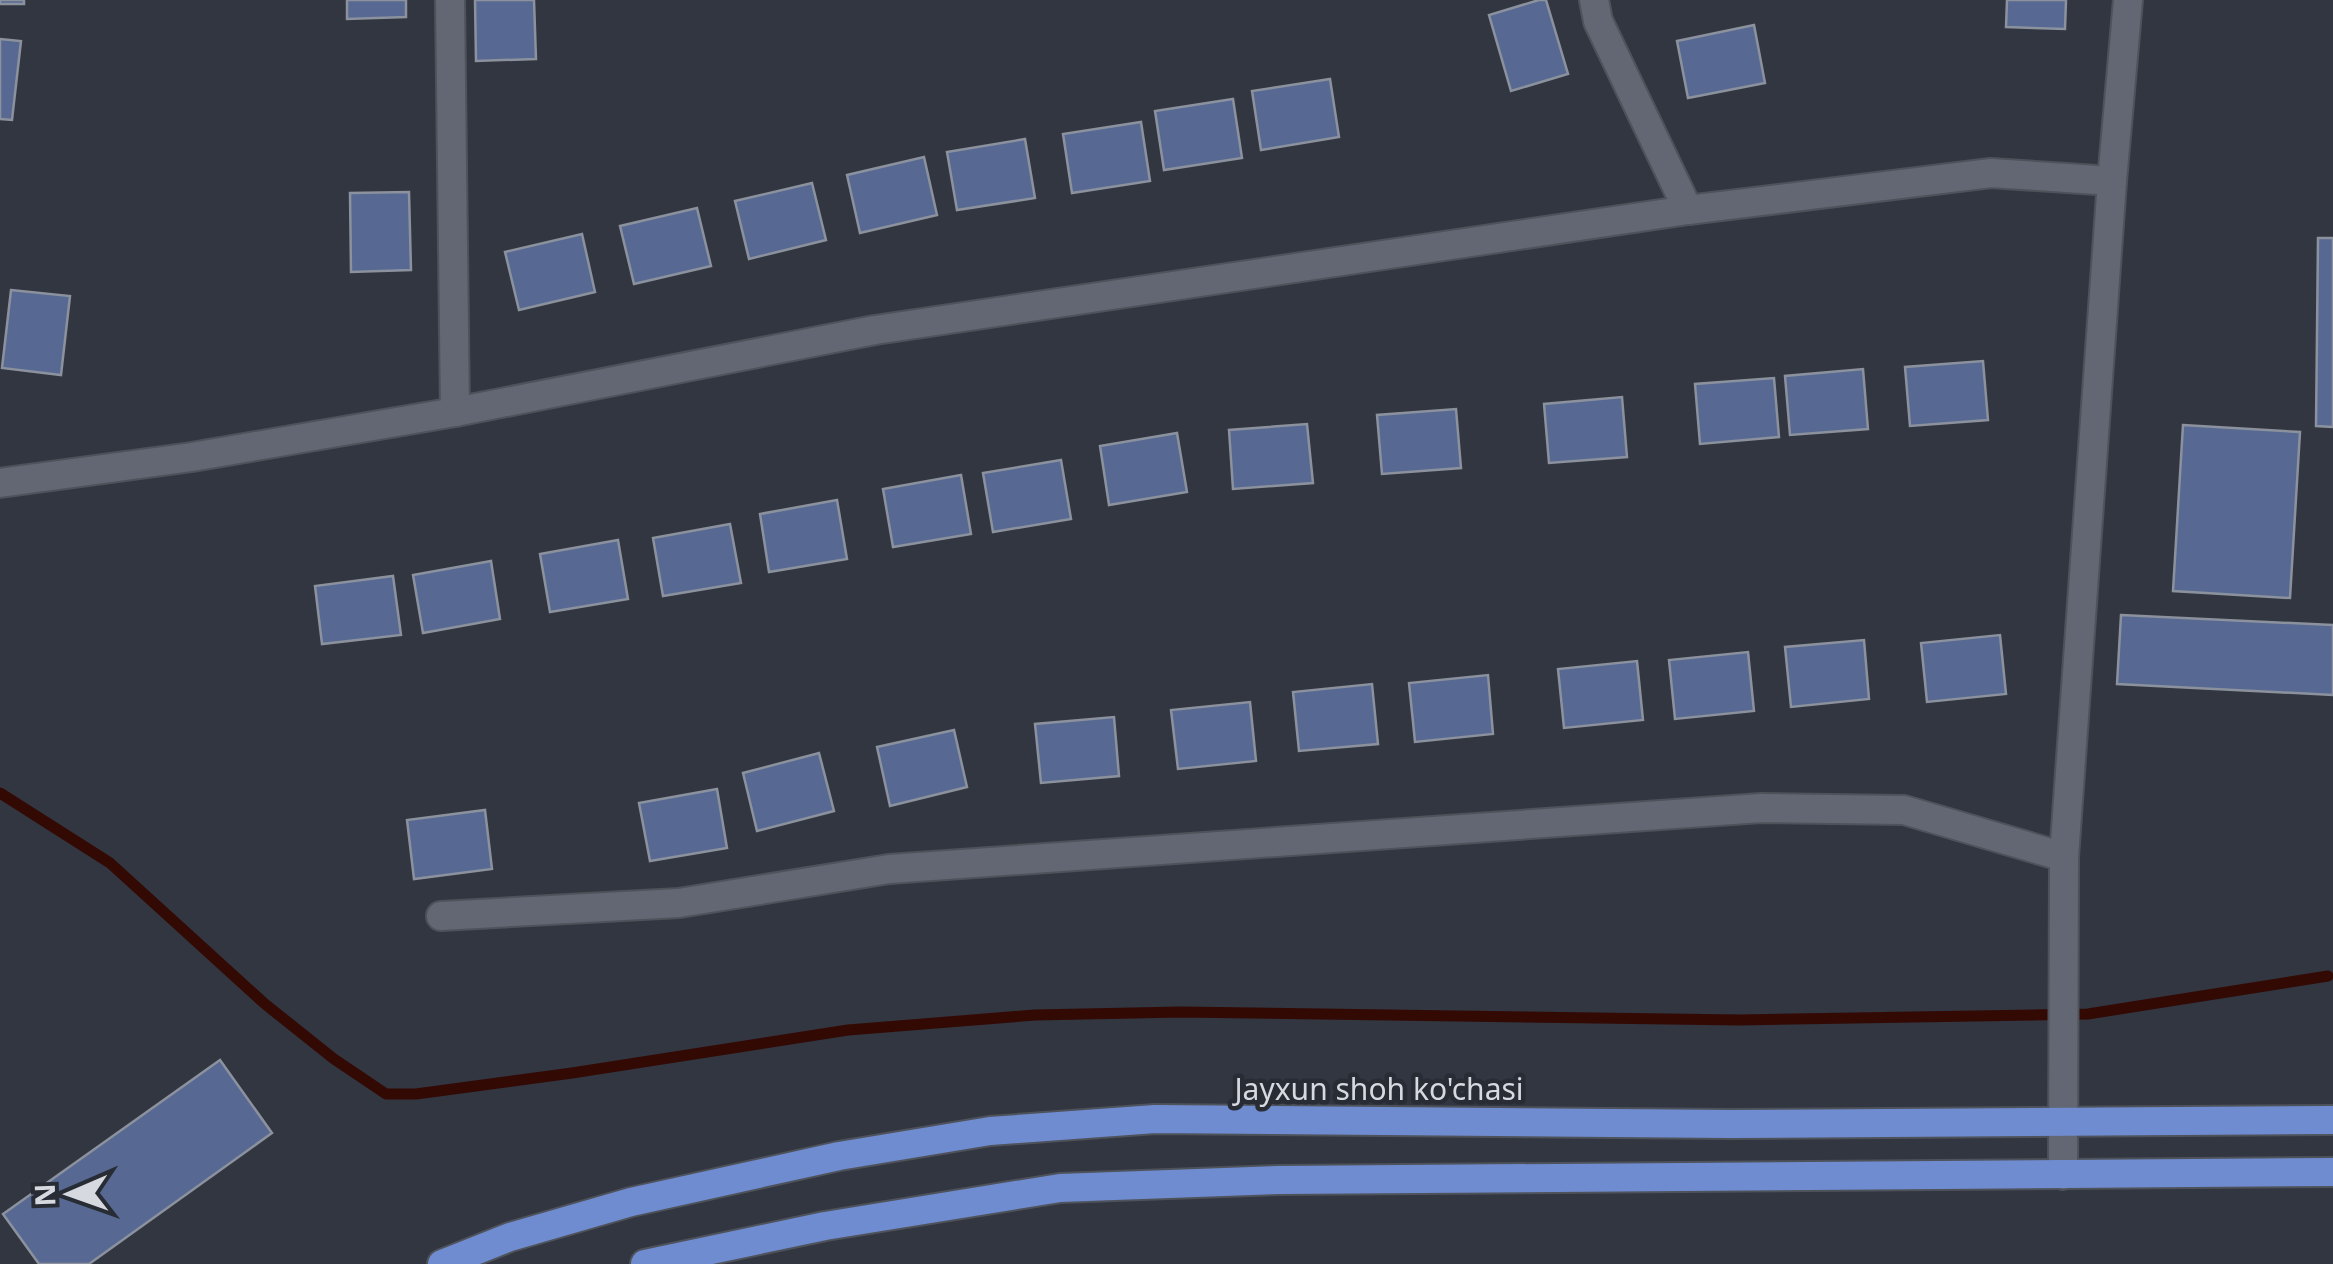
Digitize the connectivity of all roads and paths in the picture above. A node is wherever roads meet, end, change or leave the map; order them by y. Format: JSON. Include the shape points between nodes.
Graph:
{"nodes":[{"id":1,"x":450,"y":0,"type":"edge"},
{"id":2,"x":1594,"y":0,"type":"edge"},
{"id":3,"x":2128,"y":0,"type":"edge"},
{"id":4,"x":2112,"y":181,"type":"junction"},
{"id":5,"x":1688,"y":210,"type":"junction"},
{"id":6,"x":455,"y":412,"type":"junction"},
{"id":7,"x":0,"y":483,"type":"edge"},
{"id":8,"x":2064,"y":857,"type":"junction"},
{"id":9,"x":441,"y":916,"type":"dead end"},
{"id":10,"x":2063,"y":1120,"type":"junction"},
{"id":11,"x":2333,"y":1120,"type":"edge"},
{"id":12,"x":2333,"y":1172,"type":"edge"},
{"id":13,"x":2063,"y":1175,"type":"junction"},
{"id":14,"x":442,"y":1264,"type":"edge"},
{"id":15,"x":646,"y":1264,"type":"edge"}],
"edges":[{"from":1,"to":6,"type":"street"},
{"from":2,"to":5,"type":"street"},
{"from":3,"to":4,"type":"street"},
{"from":4,"to":5,"type":"street","via":[[1991,174]]},
{"from":4,"to":8,"type":"street"},
{"from":5,"to":6,"type":"street","via":[[875,330]]},
{"from":6,"to":7,"type":"street"},
{"from":8,"to":9,"type":"street","via":[[1904,810],[1760,808],[889,869],[679,903]]},
{"from":8,"to":10,"type":"street"},
{"from":10,"to":11,"type":"highway","name":"Jayxun shoh ko'chasi"},
{"from":10,"to":13,"type":"street"},
{"from":10,"to":14,"type":"highway","name":"Jayxun shoh ko'chasi","via":[[1155,1119],[990,1131],[632,1202]]},
{"from":12,"to":13,"type":"highway"},
{"from":13,"to":15,"type":"highway","via":[[1278,1180],[1060,1188]]}]}
